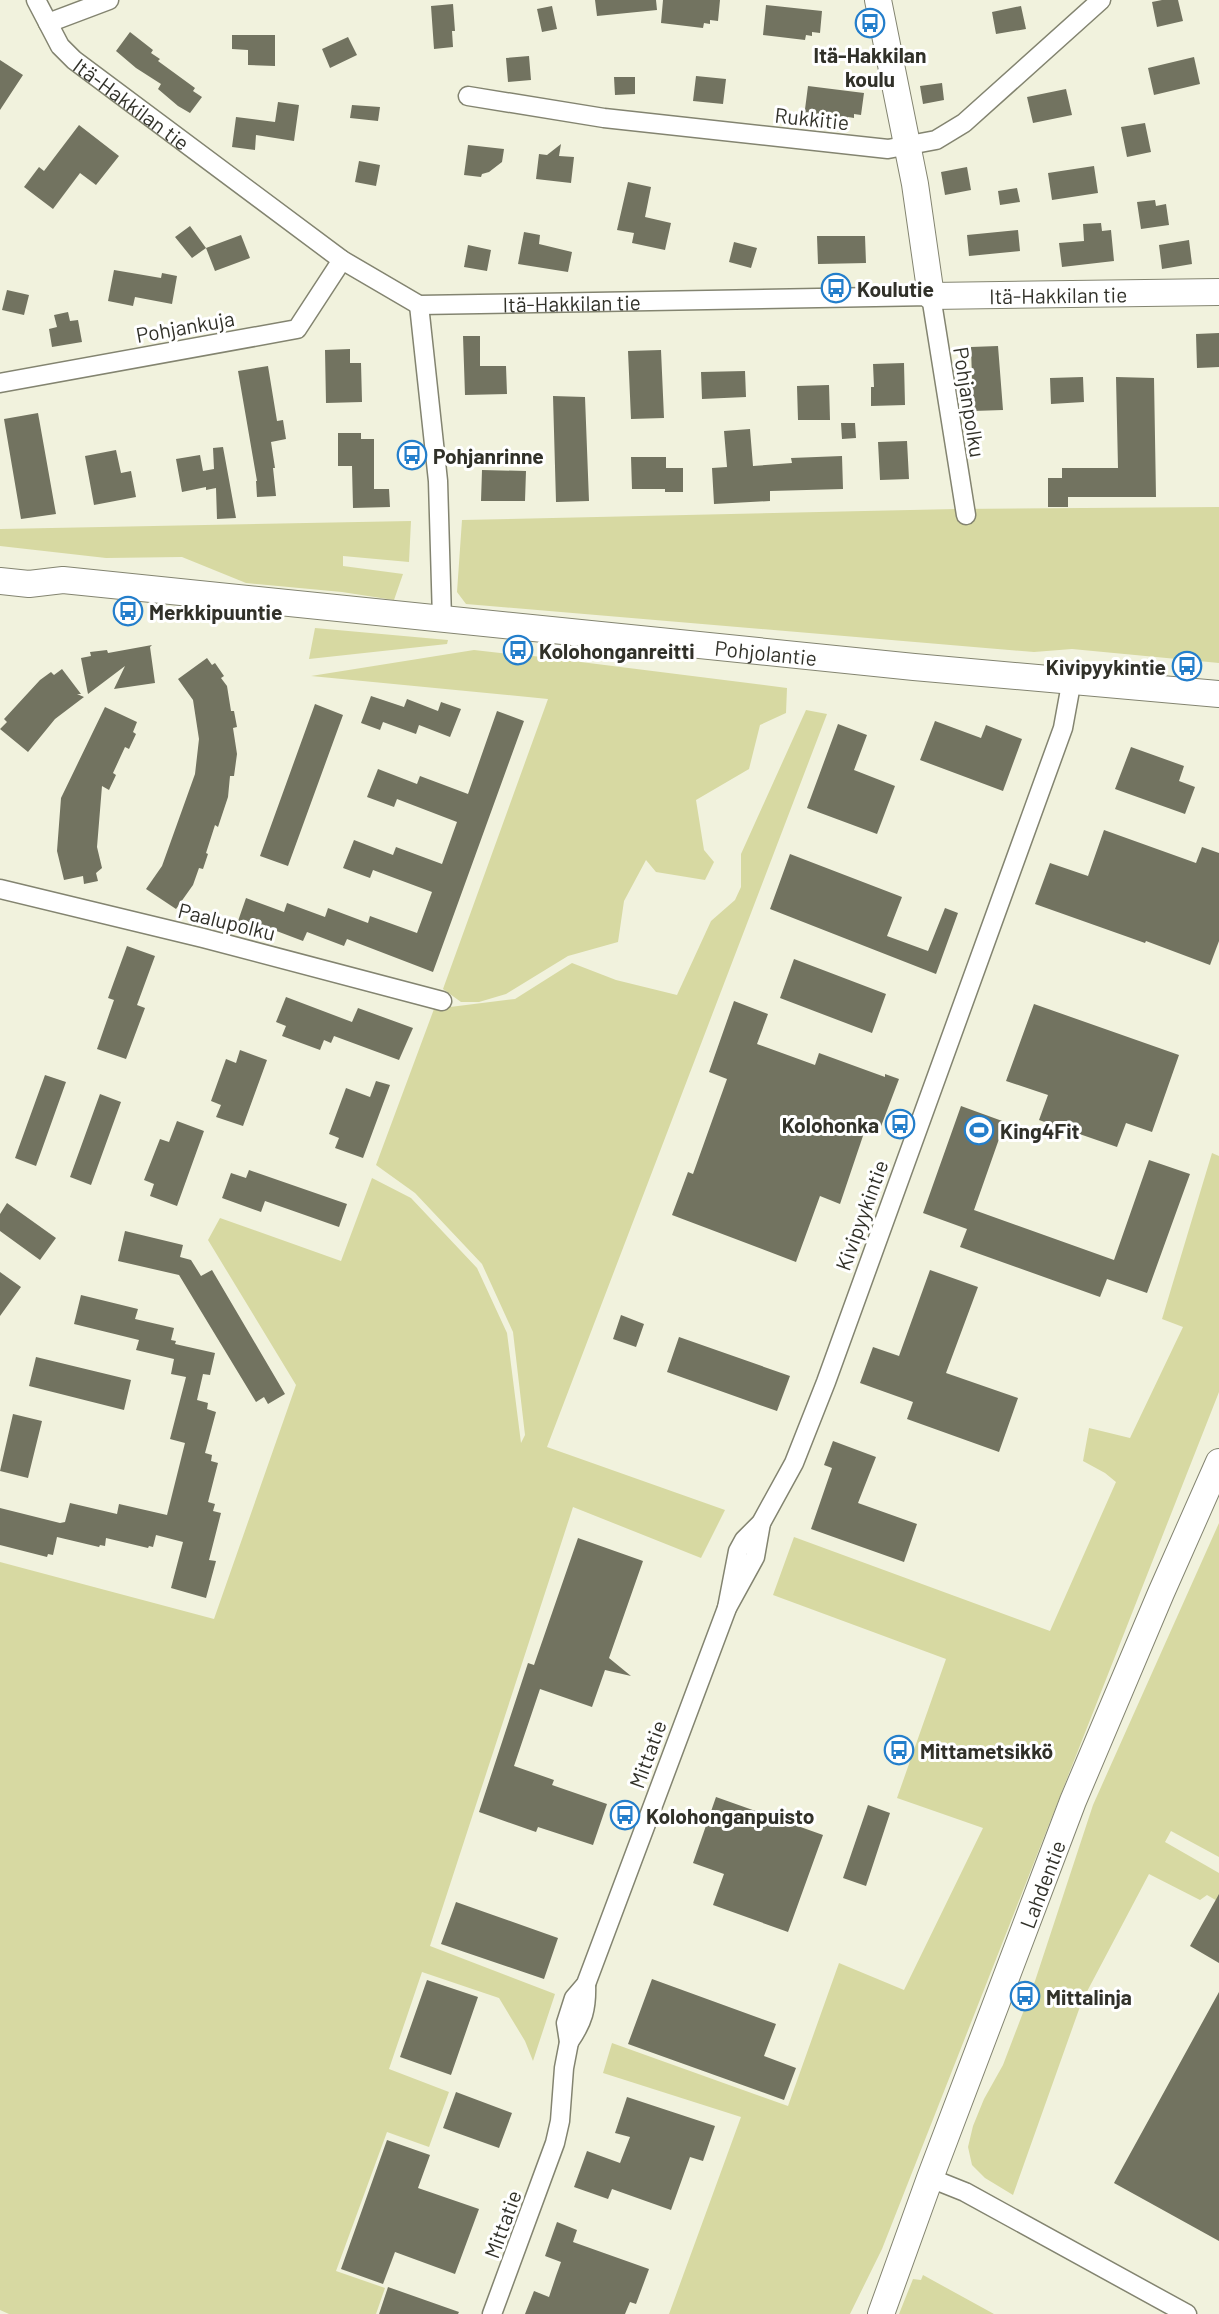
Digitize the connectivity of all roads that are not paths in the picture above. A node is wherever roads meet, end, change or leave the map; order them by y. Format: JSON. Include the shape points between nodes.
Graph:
{"nodes":[{"id":1,"x":36,"y":0,"type":"edge"},
{"id":2,"x":109,"y":0,"type":"edge"},
{"id":3,"x":878,"y":0,"type":"edge"},
{"id":4,"x":1101,"y":0,"type":"edge"},
{"id":5,"x":48,"y":23,"type":"junction"},
{"id":6,"x":468,"y":96,"type":"dead end"},
{"id":7,"x":906,"y":145,"type":"junction"},
{"id":8,"x":342,"y":260,"type":"junction"},
{"id":9,"x":1219,"y":292,"type":"edge"},
{"id":10,"x":931,"y":296,"type":"junction"},
{"id":11,"x":419,"y":305,"type":"junction"},
{"id":12,"x":0,"y":383,"type":"edge"},
{"id":13,"x":966,"y":514,"type":"dead end"},
{"id":14,"x":0,"y":565,"type":"edge"},
{"id":15,"x":63,"y":580,"type":"junction"},
{"id":16,"x":0,"y":581,"type":"edge"},
{"id":17,"x":442,"y":619,"type":"junction"},
{"id":18,"x":1072,"y":679,"type":"junction"},
{"id":19,"x":1219,"y":694,"type":"edge"},
{"id":20,"x":0,"y":889,"type":"edge"},
{"id":21,"x":442,"y":1001,"type":"dead end"},
{"id":22,"x":1219,"y":1462,"type":"edge"},
{"id":23,"x":747,"y":1554,"type":"joint"},
{"id":24,"x":930,"y":2178,"type":"junction"},
{"id":25,"x":492,"y":2314,"type":"edge"},
{"id":26,"x":881,"y":2314,"type":"edge"},
{"id":27,"x":1187,"y":2314,"type":"edge"}],
"edges":[{"from":1,"to":5,"type":"street","name":"Itä-Hakkilan tie"},
{"from":2,"to":5,"type":"street"},
{"from":3,"to":7,"type":"street"},
{"from":4,"to":7,"type":"street","name":"Rukkitie","via":[[964,123],[936,140]]},
{"from":5,"to":8,"type":"street","name":"Itä-Hakkilan tie","via":[[60,46],[74,60]]},
{"from":6,"to":7,"type":"street","name":"Rukkitie","via":[[616,119],[888,149]]},
{"from":7,"to":10,"type":"street"},
{"from":8,"to":11,"type":"street","name":"Itä-Hakkilan tie"},
{"from":8,"to":12,"type":"street","name":"Pohjankuja","via":[[297,329]]},
{"from":9,"to":10,"type":"street","name":"Itä-Hakkilan tie"},
{"from":10,"to":11,"type":"street","name":"Itä-Hakkilan tie"},
{"from":10,"to":13,"type":"street","name":"Pohjanpolku"},
{"from":11,"to":17,"type":"street","via":[[438,481]]},
{"from":14,"to":15,"type":"street","name":"Pohjolantie","via":[[32,568]]},
{"from":15,"to":16,"type":"street","name":"Pohjolantie","via":[[28,584]]},
{"from":15,"to":17,"type":"street","name":"Pohjolantie"},
{"from":17,"to":18,"type":"street","name":"Pohjolantie","via":[[914,667]]},
{"from":18,"to":19,"type":"street","name":"Pohjolantie"},
{"from":18,"to":23,"type":"street","name":"Kivipyykintie","via":[[1063,728],[826,1382],[794,1463],[761,1523],[744,1540]]},
{"from":20,"to":21,"type":"street","name":"Paalupolku"},
{"from":22,"to":24,"type":"street","name":"Lahdentie","via":[[1073,1801]]},
{"from":23,"to":25,"type":"street","name":"Mittatie","via":[[586,1984],[568,2012],[569,2042],[555,2143]]},
{"from":24,"to":26,"type":"street","name":"Lahdentie"},
{"from":24,"to":27,"type":"street","via":[[965,2192]]}]}
